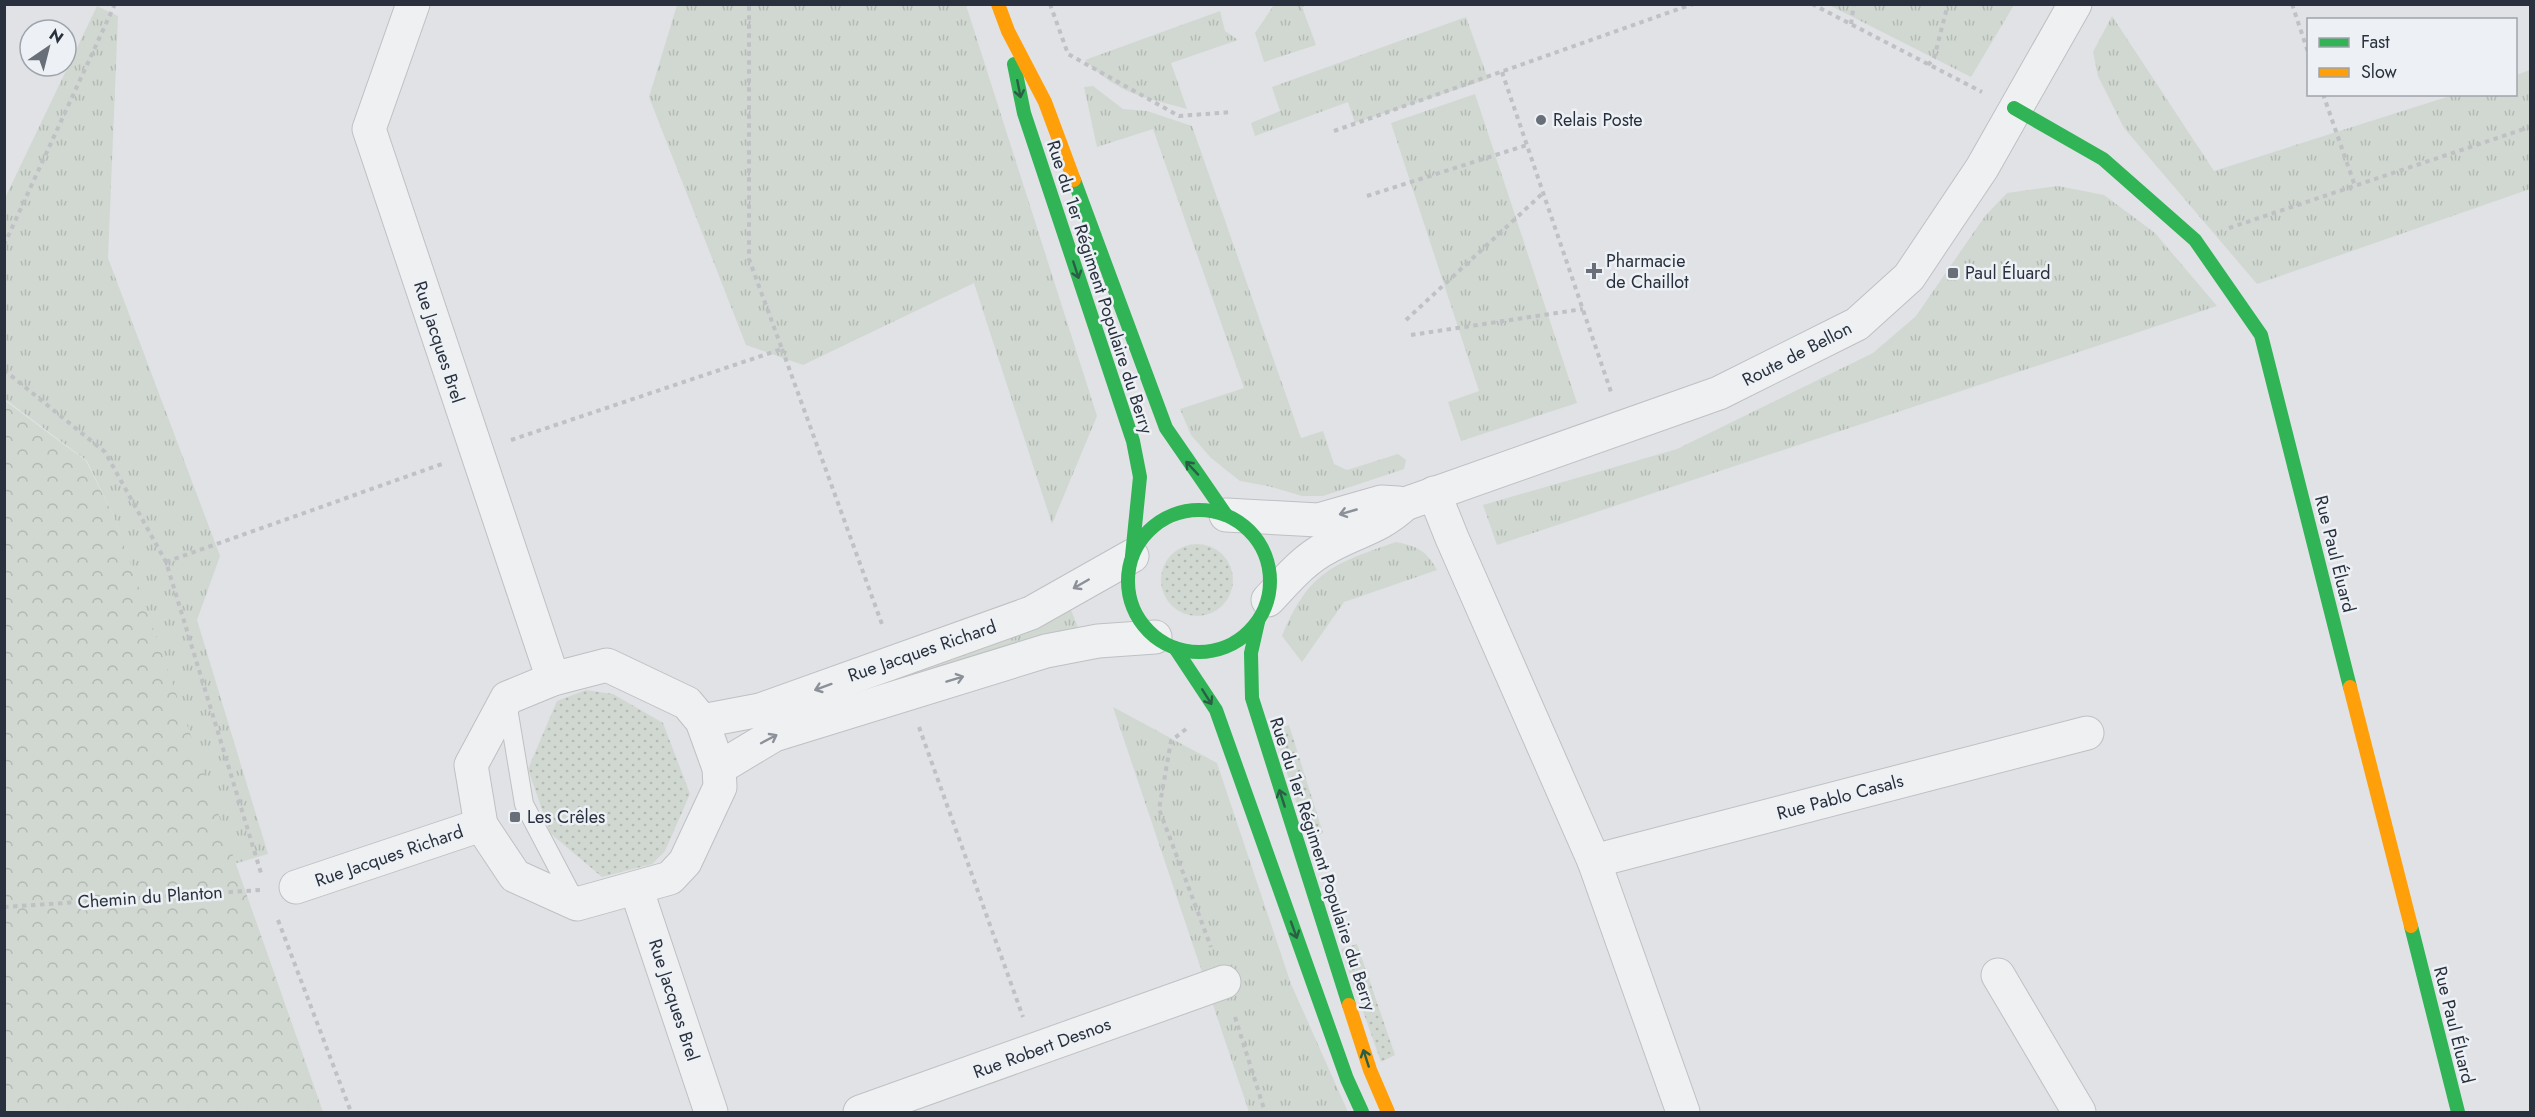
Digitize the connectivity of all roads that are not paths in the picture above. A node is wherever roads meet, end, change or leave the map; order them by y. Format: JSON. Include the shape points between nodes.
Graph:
{"nodes":[{"id":1,"x":413,"y":4,"type":"edge"},
{"id":2,"x":998,"y":4,"type":"edge"},
{"id":3,"x":2075,"y":4,"type":"edge"},
{"id":4,"x":1008,"y":31,"type":"junction"},
{"id":5,"x":2014,"y":108,"type":"junction"},
{"id":6,"x":1420,"y":498,"type":"junction"},
{"id":7,"x":1226,"y":515,"type":"junction"},
{"id":8,"x":1132,"y":556,"type":"junction"},
{"id":9,"x":1263,"y":611,"type":"junction"},
{"id":10,"x":1165,"y":642,"type":"junction"},
{"id":11,"x":553,"y":679,"type":"junction"},
{"id":12,"x":507,"y":698,"type":"junction"},
{"id":13,"x":702,"y":721,"type":"junction"},
{"id":14,"x":2087,"y":733,"type":"dead end"},
{"id":15,"x":719,"y":768,"type":"junction"},
{"id":16,"x":481,"y":825,"type":"junction"},
{"id":17,"x":1594,"y":861,"type":"junction"},
{"id":18,"x":281,"y":888,"type":"road end"},
{"id":19,"x":636,"y":888,"type":"junction"},
{"id":20,"x":577,"y":904,"type":"junction"},
{"id":21,"x":1998,"y":975,"type":"dead end"},
{"id":22,"x":1224,"y":982,"type":"road end"},
{"id":23,"x":2453,"y":1111,"type":"edge"},
{"id":24,"x":711,"y":1113,"type":"edge"},
{"id":25,"x":860,"y":1113,"type":"edge"},
{"id":26,"x":1362,"y":1113,"type":"edge"},
{"id":27,"x":1388,"y":1113,"type":"edge"},
{"id":28,"x":1683,"y":1113,"type":"edge"},
{"id":29,"x":2079,"y":1113,"type":"edge"}],
"edges":[{"from":1,"to":11,"type":"street","name":"Rue Jacques Brel","via":[[369,129]]},
{"from":2,"to":4,"type":"main road","name":"Rue du 1er Régiment Populaire du Berry"},
{"from":3,"to":5,"type":"street","name":"Route de Bellon"},
{"from":7,"to":4,"type":"main road","name":"Rue du 1er Régiment Populaire du Berry","one_way":true,"via":[[1166,428],[1045,102]]},
{"from":4,"to":8,"type":"main road","name":"Rue du 1er Régiment Populaire du Berry","one_way":true,"via":[[1024,113],[1133,441],[1140,477]]},
{"from":5,"to":6,"type":"street","name":"Route de Bellon","via":[[1982,168],[1909,277],[1857,324],[1719,393]]},
{"from":5,"to":23,"type":"main road","name":"Rue Paul Éluard","via":[[2103,159],[2194,240],[2261,335]]},
{"from":6,"to":7,"type":"street","name":"Route de Bellon","one_way":true,"via":[[1381,502],[1318,520]]},
{"from":6,"to":9,"type":"street","name":"Route de Bellon","via":[[1387,521],[1327,547],[1306,561]]},
{"from":6,"to":17,"type":"street","via":[[1452,538]]},
{"from":7,"to":8,"type":"main road","via":[[1182,511],[1160,521],[1143,536]]},
{"from":7,"to":9,"type":"main road","via":[[1245,525],[1267,559],[1271,580]]},
{"from":8,"to":10,"type":"main road","via":[[1130,600],[1140,621]]},
{"from":8,"to":13,"type":"street","name":"Rue Jacques Richard","one_way":true,"via":[[1031,613],[760,710]]},
{"from":9,"to":10,"type":"main road","via":[[1236,641],[1218,649],[1198,653]]},
{"from":27,"to":9,"type":"main road","name":"Rue du 1er Régiment Populaire du Berry","one_way":true,"via":[[1370,1070],[1252,698],[1251,653]]},
{"from":15,"to":10,"type":"street","name":"Rue Jacques Richard","one_way":true,"via":[[774,735],[1046,651],[1098,641]]},
{"from":10,"to":26,"type":"main road","one_way":true,"via":[[1216,710]]},
{"from":11,"to":12,"type":"street"},
{"from":11,"to":13,"type":"street","via":[[607,665],[687,703]]},
{"from":12,"to":16,"type":"street","via":[[471,765]]},
{"from":12,"to":20,"type":"lane","via":[[524,804]]},
{"from":13,"to":15,"type":"street"},
{"from":14,"to":17,"type":"street","name":"Rue Pablo Casals"},
{"from":15,"to":19,"type":"street","via":[[720,787],[684,862],[670,878]]},
{"from":16,"to":18,"type":"street","name":"Rue Jacques Richard"},
{"from":16,"to":20,"type":"street","via":[[515,876]]},
{"from":17,"to":28,"type":"street"},
{"from":19,"to":20,"type":"street"},
{"from":19,"to":24,"type":"street","name":"Rue Jacques Brel"},
{"from":21,"to":29,"type":"street"},
{"from":22,"to":25,"type":"street","name":"Rue Robert Desnos"}]}
